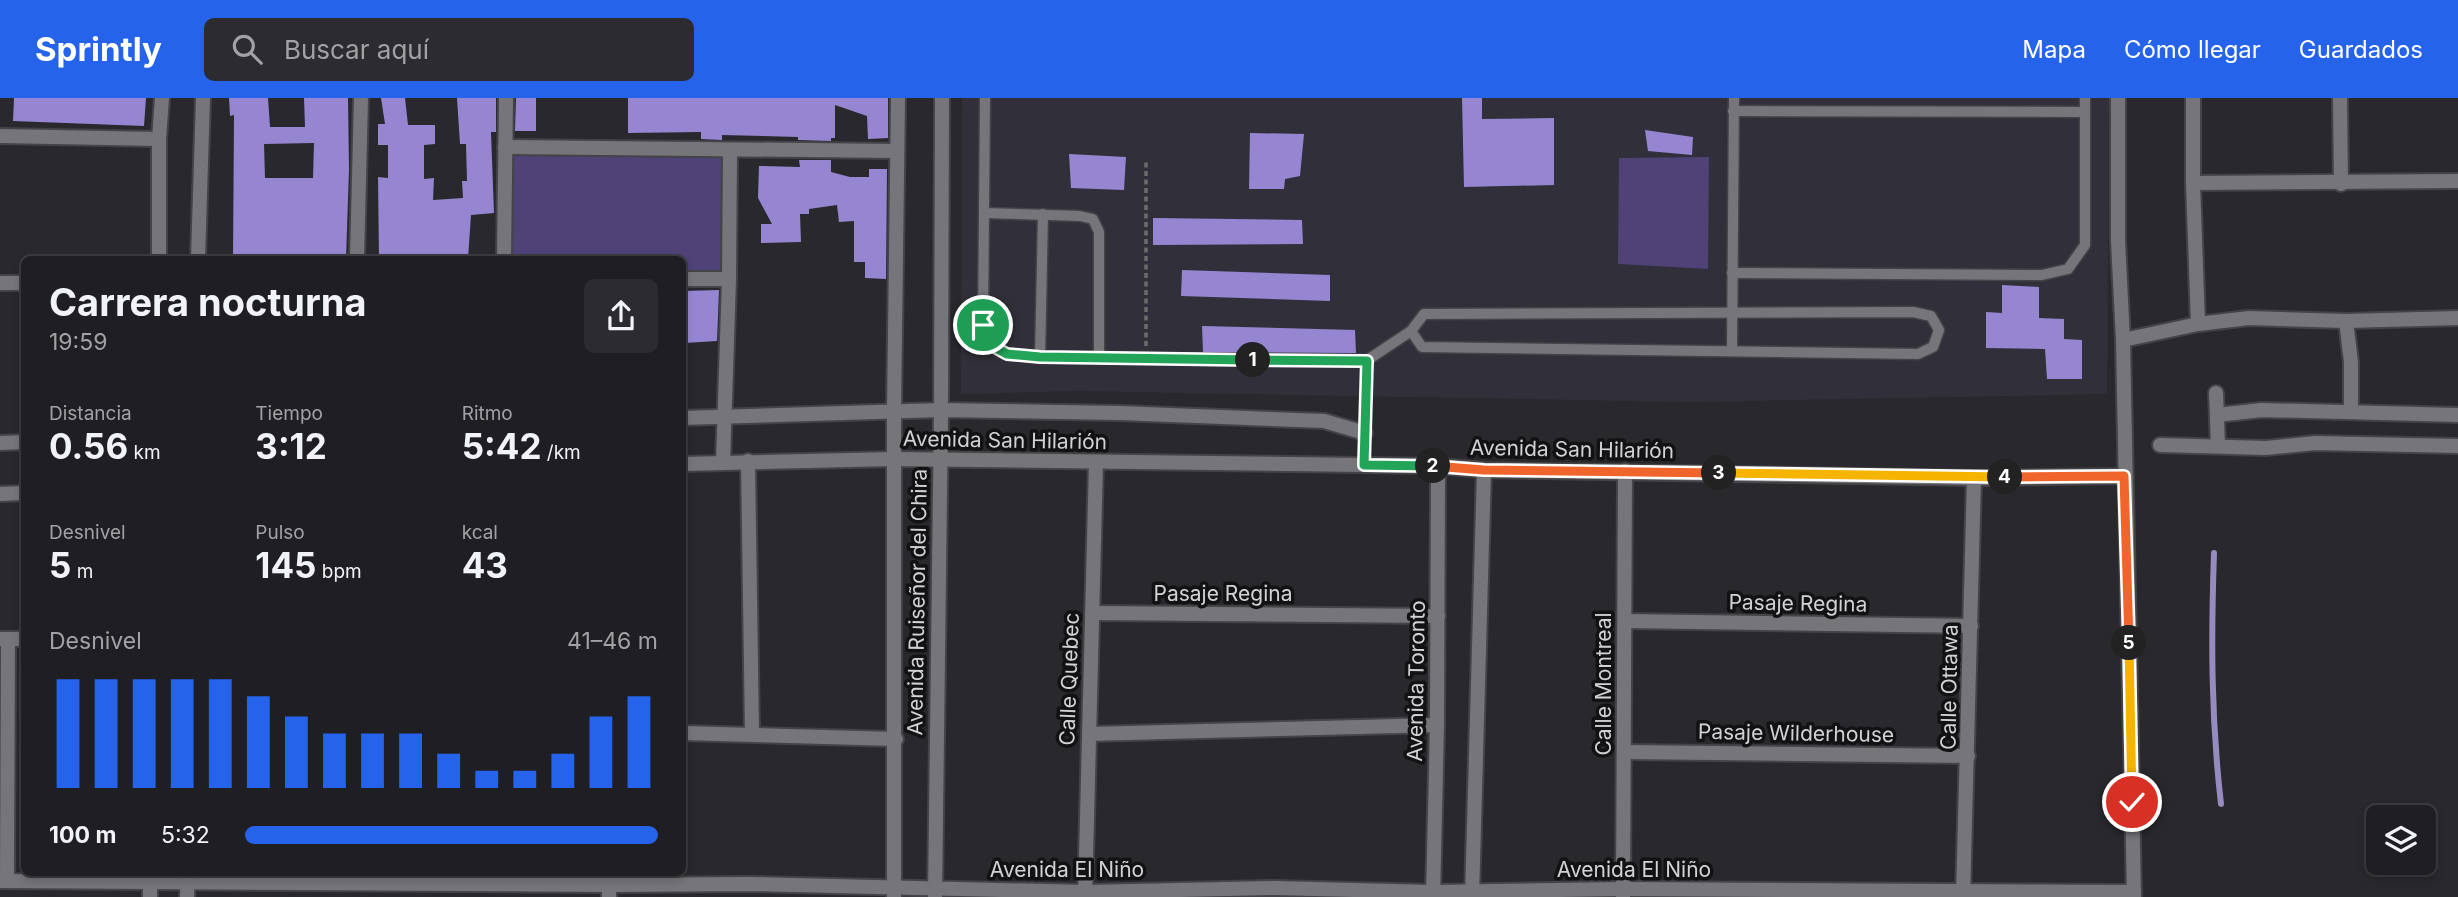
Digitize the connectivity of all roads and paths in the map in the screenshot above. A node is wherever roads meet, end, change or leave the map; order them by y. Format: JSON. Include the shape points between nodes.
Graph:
{"nodes":[{"id":1,"x":162,"y":98,"type":"edge"},
{"id":2,"x":203,"y":98,"type":"edge"},
{"id":3,"x":360,"y":98,"type":"edge"},
{"id":4,"x":506,"y":98,"type":"edge"},
{"id":5,"x":898,"y":98,"type":"edge"},
{"id":6,"x":942,"y":98,"type":"edge"},
{"id":7,"x":985,"y":98,"type":"edge"},
{"id":8,"x":1734,"y":98,"type":"edge"},
{"id":9,"x":2085,"y":98,"type":"edge"},
{"id":10,"x":2118,"y":98,"type":"edge"},
{"id":11,"x":2193,"y":98,"type":"edge"},
{"id":12,"x":2340,"y":98,"type":"edge"},
{"id":13,"x":1734,"y":111,"type":"junction"},
{"id":14,"x":2085,"y":112,"type":"junction"},
{"id":15,"x":0,"y":136,"type":"edge"},
{"id":16,"x":159,"y":139,"type":"junction"},
{"id":17,"x":505,"y":147,"type":"junction"},
{"id":18,"x":730,"y":150,"type":"junction"},
{"id":19,"x":897,"y":151,"type":"junction"},
{"id":20,"x":1146,"y":159,"type":"dead end"},
{"id":21,"x":2458,"y":181,"type":"edge"},
{"id":22,"x":2193,"y":183,"type":"junction"},
{"id":23,"x":2340,"y":184,"type":"junction"},
{"id":24,"x":985,"y":213,"type":"junction"},
{"id":25,"x":1043,"y":214,"type":"junction"},
{"id":26,"x":159,"y":256,"type":"edge"},
{"id":27,"x":198,"y":256,"type":"edge"},
{"id":28,"x":357,"y":256,"type":"edge"},
{"id":29,"x":503,"y":256,"type":"edge"},
{"id":30,"x":1732,"y":272,"type":"junction"},
{"id":31,"x":686,"y":279,"type":"edge"},
{"id":32,"x":729,"y":279,"type":"junction"},
{"id":33,"x":0,"y":283,"type":"edge"},
{"id":34,"x":21,"y":283,"type":"edge"},
{"id":35,"x":1732,"y":313,"type":"junction"},
{"id":36,"x":2458,"y":318,"type":"edge"},
{"id":37,"x":2346,"y":321,"type":"junction"},
{"id":38,"x":2198,"y":324,"type":"junction"},
{"id":39,"x":1411,"y":331,"type":"junction"},
{"id":40,"x":2123,"y":340,"type":"junction"},
{"id":41,"x":1732,"y":351,"type":"junction"},
{"id":42,"x":1040,"y":357,"type":"junction"},
{"id":43,"x":1099,"y":359,"type":"junction"},
{"id":44,"x":1146,"y":359,"type":"junction"},
{"id":45,"x":1367,"y":361,"type":"junction"},
{"id":46,"x":2216,"y":393,"type":"dead end"},
{"id":47,"x":941,"y":410,"type":"junction"},
{"id":48,"x":894,"y":411,"type":"junction"},
{"id":49,"x":2351,"y":412,"type":"junction"},
{"id":50,"x":2217,"y":415,"type":"junction"},
{"id":51,"x":2458,"y":415,"type":"edge"},
{"id":52,"x":724,"y":416,"type":"junction"},
{"id":53,"x":686,"y":418,"type":"edge"},
{"id":54,"x":1365,"y":433,"type":"junction"},
{"id":55,"x":21,"y":442,"type":"edge"},
{"id":56,"x":0,"y":443,"type":"edge"},
{"id":57,"x":2160,"y":445,"type":"dead end"},
{"id":58,"x":2218,"y":446,"type":"junction"},
{"id":59,"x":2458,"y":446,"type":"edge"},
{"id":60,"x":894,"y":459,"type":"junction"},
{"id":61,"x":939,"y":460,"type":"junction"},
{"id":62,"x":748,"y":461,"type":"junction"},
{"id":63,"x":723,"y":462,"type":"junction"},
{"id":64,"x":1096,"y":462,"type":"junction"},
{"id":65,"x":686,"y":464,"type":"edge"},
{"id":66,"x":1364,"y":465,"type":"junction"},
{"id":67,"x":1438,"y":466,"type":"junction"},
{"id":68,"x":1484,"y":470,"type":"junction"},
{"id":69,"x":1625,"y":471,"type":"junction"},
{"id":70,"x":2124,"y":476,"type":"junction"},
{"id":71,"x":1974,"y":478,"type":"junction"},
{"id":72,"x":21,"y":492,"type":"edge"},
{"id":73,"x":0,"y":494,"type":"edge"},
{"id":74,"x":1092,"y":613,"type":"junction"},
{"id":75,"x":1438,"y":616,"type":"junction"},
{"id":76,"x":1625,"y":621,"type":"junction"},
{"id":77,"x":1971,"y":626,"type":"junction"},
{"id":78,"x":4,"y":639,"type":"edge"},
{"id":79,"x":1437,"y":725,"type":"junction"},
{"id":80,"x":4,"y":728,"type":"edge"},
{"id":81,"x":686,"y":733,"type":"edge"},
{"id":82,"x":751,"y":734,"type":"junction"},
{"id":83,"x":1089,"y":734,"type":"junction"},
{"id":84,"x":895,"y":739,"type":"junction"},
{"id":85,"x":1624,"y":752,"type":"junction"},
{"id":86,"x":1968,"y":756,"type":"junction"},
{"id":87,"x":469,"y":878,"type":"edge"},
{"id":88,"x":3,"y":881,"type":"edge"},
{"id":89,"x":150,"y":884,"type":"edge"},
{"id":90,"x":188,"y":884,"type":"edge"},
{"id":91,"x":609,"y":885,"type":"edge"},
{"id":92,"x":749,"y":890,"type":"edge"},
{"id":93,"x":333,"y":891,"type":"edge"},
{"id":94,"x":894,"y":893,"type":"edge"},
{"id":95,"x":935,"y":893,"type":"edge"},
{"id":96,"x":1274,"y":893,"type":"edge"},
{"id":97,"x":1623,"y":893,"type":"edge"},
{"id":98,"x":1963,"y":893,"type":"edge"},
{"id":99,"x":1085,"y":894,"type":"edge"},
{"id":100,"x":1433,"y":894,"type":"edge"},
{"id":101,"x":1472,"y":894,"type":"edge"},
{"id":102,"x":2134,"y":894,"type":"edge"}],
"edges":[{"from":1,"to":16,"type":"street"},
{"from":2,"to":27,"type":"street"},
{"from":3,"to":28,"type":"street"},
{"from":4,"to":17,"type":"street"},
{"from":5,"to":19,"type":"street"},
{"from":6,"to":47,"type":"street","name":"Avenida Ruiseñor del Chira"},
{"from":7,"to":24,"type":"lane"},
{"from":8,"to":13,"type":"lane"},
{"from":9,"to":14,"type":"lane"},
{"from":10,"to":40,"type":"street"},
{"from":11,"to":22,"type":"street"},
{"from":12,"to":23,"type":"street"},
{"from":13,"to":14,"type":"lane"},
{"from":13,"to":30,"type":"lane"},
{"from":14,"to":30,"type":"lane","via":[[2085,245],[2068,269],[2042,275]]},
{"from":15,"to":16,"type":"street"},
{"from":16,"to":26,"type":"street"},
{"from":17,"to":18,"type":"street"},
{"from":17,"to":29,"type":"street"},
{"from":18,"to":19,"type":"street"},
{"from":18,"to":32,"type":"street"},
{"from":19,"to":48,"type":"street"},
{"from":20,"to":44,"type":"path"},
{"from":21,"to":23,"type":"street"},
{"from":22,"to":23,"type":"street"},
{"from":22,"to":38,"type":"street"},
{"from":24,"to":25,"type":"lane"},
{"from":24,"to":42,"type":"lane","via":[[983,325],[989,344],[1007,354]]},
{"from":25,"to":42,"type":"lane"},
{"from":25,"to":43,"type":"lane","via":[[1093,219],[1099,232]]},
{"from":30,"to":35,"type":"lane"},
{"from":31,"to":32,"type":"street"},
{"from":32,"to":52,"type":"street"},
{"from":33,"to":34,"type":"street"},
{"from":35,"to":39,"type":"lane","via":[[1424,314]]},
{"from":35,"to":41,"type":"lane"},
{"from":35,"to":41,"type":"lane","via":[[1913,312],[1931,316],[1939,330],[1933,347],[1918,354]]},
{"from":36,"to":37,"type":"street"},
{"from":37,"to":38,"type":"street","via":[[2249,318]]},
{"from":37,"to":49,"type":"street"},
{"from":38,"to":40,"type":"street"},
{"from":39,"to":41,"type":"lane","via":[[1422,346]]},
{"from":39,"to":45,"type":"lane"},
{"from":40,"to":70,"type":"street"},
{"from":42,"to":43,"type":"lane"},
{"from":43,"to":44,"type":"lane"},
{"from":44,"to":45,"type":"lane"},
{"from":45,"to":54,"type":"lane"},
{"from":46,"to":50,"type":"street"},
{"from":47,"to":48,"type":"street","name":"Avenida San Hilarión"},
{"from":47,"to":54,"type":"street","name":"Avenida San Hilarión","via":[[1324,421]]},
{"from":47,"to":61,"type":"street","name":"Avenida Ruiseñor del Chira"},
{"from":48,"to":52,"type":"street","name":"Avenida San Hilarión"},
{"from":48,"to":60,"type":"street"},
{"from":49,"to":50,"type":"street","via":[[2262,410]]},
{"from":49,"to":51,"type":"street"},
{"from":50,"to":58,"type":"street"},
{"from":52,"to":53,"type":"street","name":"Avenida San Hilarión"},
{"from":52,"to":63,"type":"street"},
{"from":54,"to":66,"type":"lane"},
{"from":55,"to":56,"type":"street"},
{"from":57,"to":58,"type":"street"},
{"from":58,"to":59,"type":"street"},
{"from":60,"to":61,"type":"street","name":"Avenida San Hilarión"},
{"from":60,"to":62,"type":"street","name":"Avenida San Hilarión"},
{"from":60,"to":84,"type":"street"},
{"from":61,"to":64,"type":"street","name":"Avenida San Hilarión"},
{"from":61,"to":95,"type":"street","name":"Avenida Ruiseñor del Chira"},
{"from":62,"to":63,"type":"street","name":"Avenida San Hilarión"},
{"from":62,"to":82,"type":"street"},
{"from":63,"to":65,"type":"street","name":"Avenida San Hilarión"},
{"from":64,"to":66,"type":"street","name":"Avenida San Hilarión"},
{"from":64,"to":74,"type":"street","name":"Calle Quebec"},
{"from":66,"to":67,"type":"street","name":"Avenida San Hilarión"},
{"from":67,"to":68,"type":"street","name":"Avenida San Hilarión"},
{"from":67,"to":75,"type":"street","name":"Avenida Toronto"},
{"from":68,"to":69,"type":"street","name":"Avenida San Hilarión"},
{"from":68,"to":101,"type":"street"},
{"from":69,"to":71,"type":"street","name":"Avenida San Hilarión"},
{"from":69,"to":76,"type":"street","name":"Calle Montreal"},
{"from":70,"to":71,"type":"street","name":"Avenida San Hilarión"},
{"from":70,"to":102,"type":"street"},
{"from":71,"to":77,"type":"street","name":"Calle Ottawa"},
{"from":72,"to":73,"type":"street"},
{"from":74,"to":75,"type":"street","name":"Pasaje Regina"},
{"from":74,"to":83,"type":"street","name":"Calle Quebec"},
{"from":75,"to":79,"type":"street","name":"Avenida Toronto"},
{"from":76,"to":77,"type":"street","name":"Pasaje Regina"},
{"from":76,"to":85,"type":"street","name":"Calle Montreal"},
{"from":77,"to":86,"type":"street","name":"Calle Ottawa"},
{"from":78,"to":80,"type":"street"},
{"from":79,"to":83,"type":"street"},
{"from":79,"to":100,"type":"street","name":"Avenida Toronto"},
{"from":80,"to":88,"type":"street"},
{"from":81,"to":82,"type":"street"},
{"from":82,"to":84,"type":"street"},
{"from":83,"to":99,"type":"street","name":"Calle Quebec"},
{"from":84,"to":94,"type":"street"},
{"from":85,"to":86,"type":"street","name":"Pasaje Wilderhouse"},
{"from":85,"to":97,"type":"street","name":"Calle Montreal"},
{"from":86,"to":98,"type":"street","name":"Calle Ottawa"},
{"from":87,"to":91,"type":"street","name":"Avenida El Niño"},
{"from":87,"to":93,"type":"street","name":"Avenida El Niño"},
{"from":88,"to":89,"type":"street","name":"Avenida El Niño"},
{"from":89,"to":90,"type":"street","name":"Avenida El Niño"},
{"from":90,"to":93,"type":"street","name":"Avenida El Niño"},
{"from":91,"to":92,"type":"street","name":"Avenida El Niño"},
{"from":92,"to":94,"type":"street","name":"Avenida El Niño"},
{"from":94,"to":95,"type":"street","name":"Avenida El Niño"},
{"from":95,"to":99,"type":"street","name":"Avenida El Niño"},
{"from":96,"to":99,"type":"street","name":"Avenida El Niño"},
{"from":96,"to":100,"type":"street","name":"Avenida El Niño"},
{"from":97,"to":98,"type":"street","name":"Avenida El Niño"},
{"from":97,"to":101,"type":"street","name":"Avenida El Niño"},
{"from":98,"to":102,"type":"street","name":"Avenida El Niño"},
{"from":100,"to":101,"type":"street","name":"Avenida El Niño"}]}
